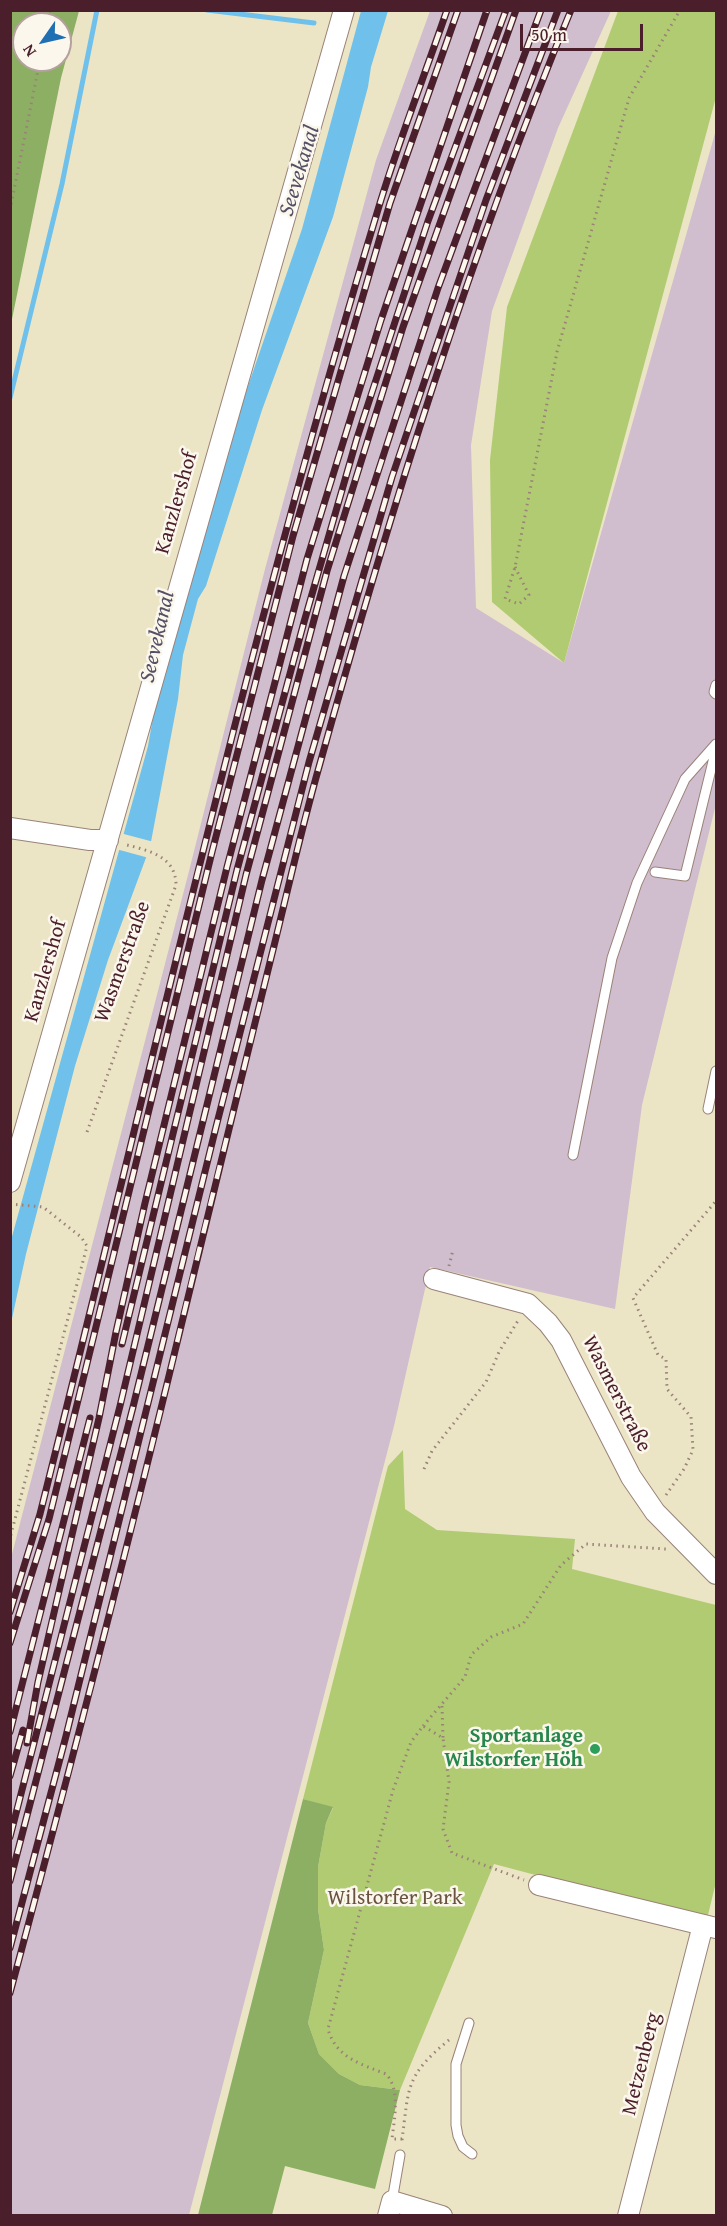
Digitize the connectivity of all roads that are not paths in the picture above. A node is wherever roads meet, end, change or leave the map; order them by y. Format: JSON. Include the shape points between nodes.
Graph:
{"nodes":[{"id":1,"x":344,"y":10,"type":"edge"},
{"id":2,"x":717,"y":685,"type":"edge"},
{"id":3,"x":717,"y":694,"type":"edge"},
{"id":4,"x":717,"y":744,"type":"edge"},
{"id":5,"x":717,"y":749,"type":"edge"},
{"id":6,"x":10,"y":828,"type":"edge"},
{"id":7,"x":113,"y":841,"type":"junction"},
{"id":8,"x":655,"y":872,"type":"dead end"},
{"id":9,"x":717,"y":1071,"type":"edge"},
{"id":10,"x":708,"y":1109,"type":"dead end"},
{"id":11,"x":573,"y":1155,"type":"dead end"},
{"id":12,"x":10,"y":1182,"type":"edge"},
{"id":13,"x":441,"y":1276,"type":"road end"},
{"id":14,"x":717,"y":1574,"type":"edge"},
{"id":15,"x":539,"y":1885,"type":"road end"},
{"id":16,"x":710,"y":1926,"type":"edge"},
{"id":17,"x":469,"y":2023,"type":"road end"},
{"id":18,"x":472,"y":2154,"type":"dead end"},
{"id":19,"x":400,"y":2155,"type":"road end"},
{"id":20,"x":390,"y":2208,"type":"edge"},
{"id":21,"x":442,"y":2216,"type":"edge"},
{"id":22,"x":628,"y":2216,"type":"edge"}],
"edges":[{"from":1,"to":7,"type":"street","name":"Kanzlershof","via":[[194,530]]},
{"from":2,"to":3,"type":"lane"},
{"from":4,"to":11,"type":"lane","via":[[685,779],[637,883],[612,958]]},
{"from":5,"to":8,"type":"lane","via":[[685,876]]},
{"from":6,"to":7,"type":"street"},
{"from":7,"to":12,"type":"street","name":"Kanzlershof"},
{"from":9,"to":10,"type":"lane"},
{"from":13,"to":14,"type":"street","name":"Wasmerstraße","via":[[528,1304],[548,1323],[561,1340],[619,1455],[655,1512]]},
{"from":15,"to":16,"type":"street"},
{"from":16,"to":22,"type":"street","name":"Metzenberg"},
{"from":17,"to":18,"type":"lane","via":[[456,2064],[456,2125],[463,2147]]},
{"from":19,"to":20,"type":"lane"},
{"from":20,"to":21,"type":"street"}]}
